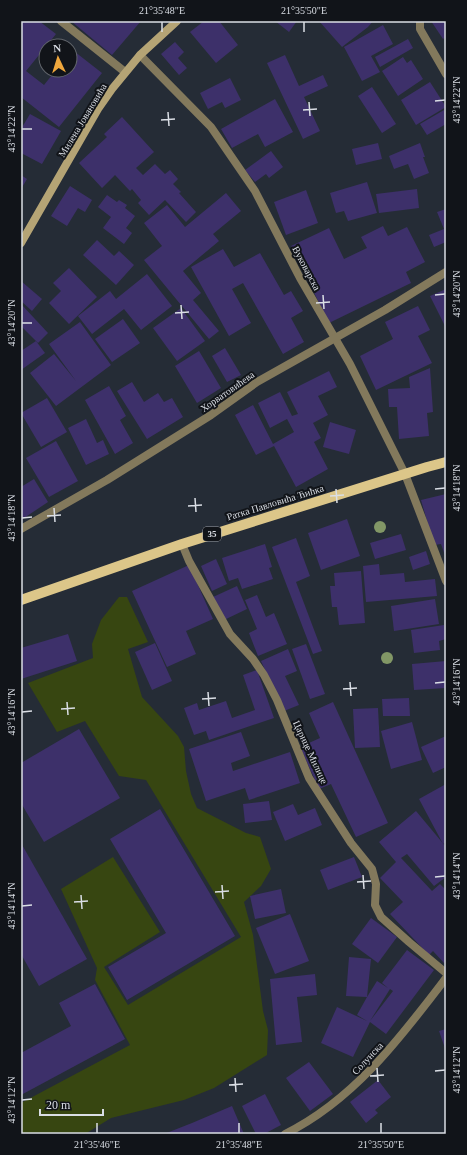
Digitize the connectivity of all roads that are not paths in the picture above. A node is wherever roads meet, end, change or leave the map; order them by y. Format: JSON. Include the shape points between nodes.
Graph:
{"nodes":[{"id":1,"x":61,"y":21,"type":"edge"},
{"id":2,"x":177,"y":21,"type":"edge"},
{"id":3,"x":420,"y":21,"type":"edge"},
{"id":4,"x":140,"y":55,"type":"junction"},
{"id":5,"x":125,"y":72,"type":"junction"},
{"id":6,"x":446,"y":74,"type":"edge"},
{"id":7,"x":21,"y":243,"type":"edge"},
{"id":8,"x":446,"y":272,"type":"edge"},
{"id":9,"x":334,"y":338,"type":"junction"},
{"id":10,"x":446,"y":462,"type":"edge"},
{"id":11,"x":405,"y":474,"type":"junction"},
{"id":12,"x":21,"y":529,"type":"edge"},
{"id":13,"x":182,"y":544,"type":"junction"},
{"id":14,"x":446,"y":582,"type":"edge"},
{"id":15,"x":21,"y":600,"type":"edge"},
{"id":16,"x":446,"y":973,"type":"edge"},
{"id":17,"x":446,"y":978,"type":"edge"},
{"id":18,"x":285,"y":1134,"type":"edge"}],
"edges":[{"from":1,"to":5,"type":"street"},
{"from":2,"to":4,"type":"main road","name":"Милена Јовановића"},
{"from":3,"to":6,"type":"street","via":[[420,29]]},
{"from":4,"to":5,"type":"main road","name":"Милена Јовановића"},
{"from":4,"to":9,"type":"street","name":"Вуковарска","via":[[211,127],[255,191]]},
{"from":5,"to":7,"type":"main road","name":"Милена Јовановића","via":[[98,109]]},
{"from":8,"to":9,"type":"street","name":"Хорватовићева"},
{"from":9,"to":11,"type":"street","name":"Вуковарска","via":[[350,364]]},
{"from":9,"to":12,"type":"street","name":"Хорватовићева","via":[[257,382],[211,415],[107,480]]},
{"from":10,"to":11,"type":"main road","name":"Ратка Павловића Ћићка","number":"35"},
{"from":11,"to":13,"type":"main road","name":"Ратка Павловића Ћићка","number":"35"},
{"from":11,"to":14,"type":"street","name":"Вуковарска"},
{"from":13,"to":15,"type":"main road","name":"Ратка Павловића Ћићка","number":"35"},
{"from":13,"to":16,"type":"street","name":"Царице Милице","via":[[230,634],[253,659],[264,676],[277,700],[309,778],[351,843],[372,869],[376,884],[376,905],[381,917]]},
{"from":17,"to":18,"type":"street","name":"Солунска","via":[[411,1024],[358,1083],[322,1112]]}]}
